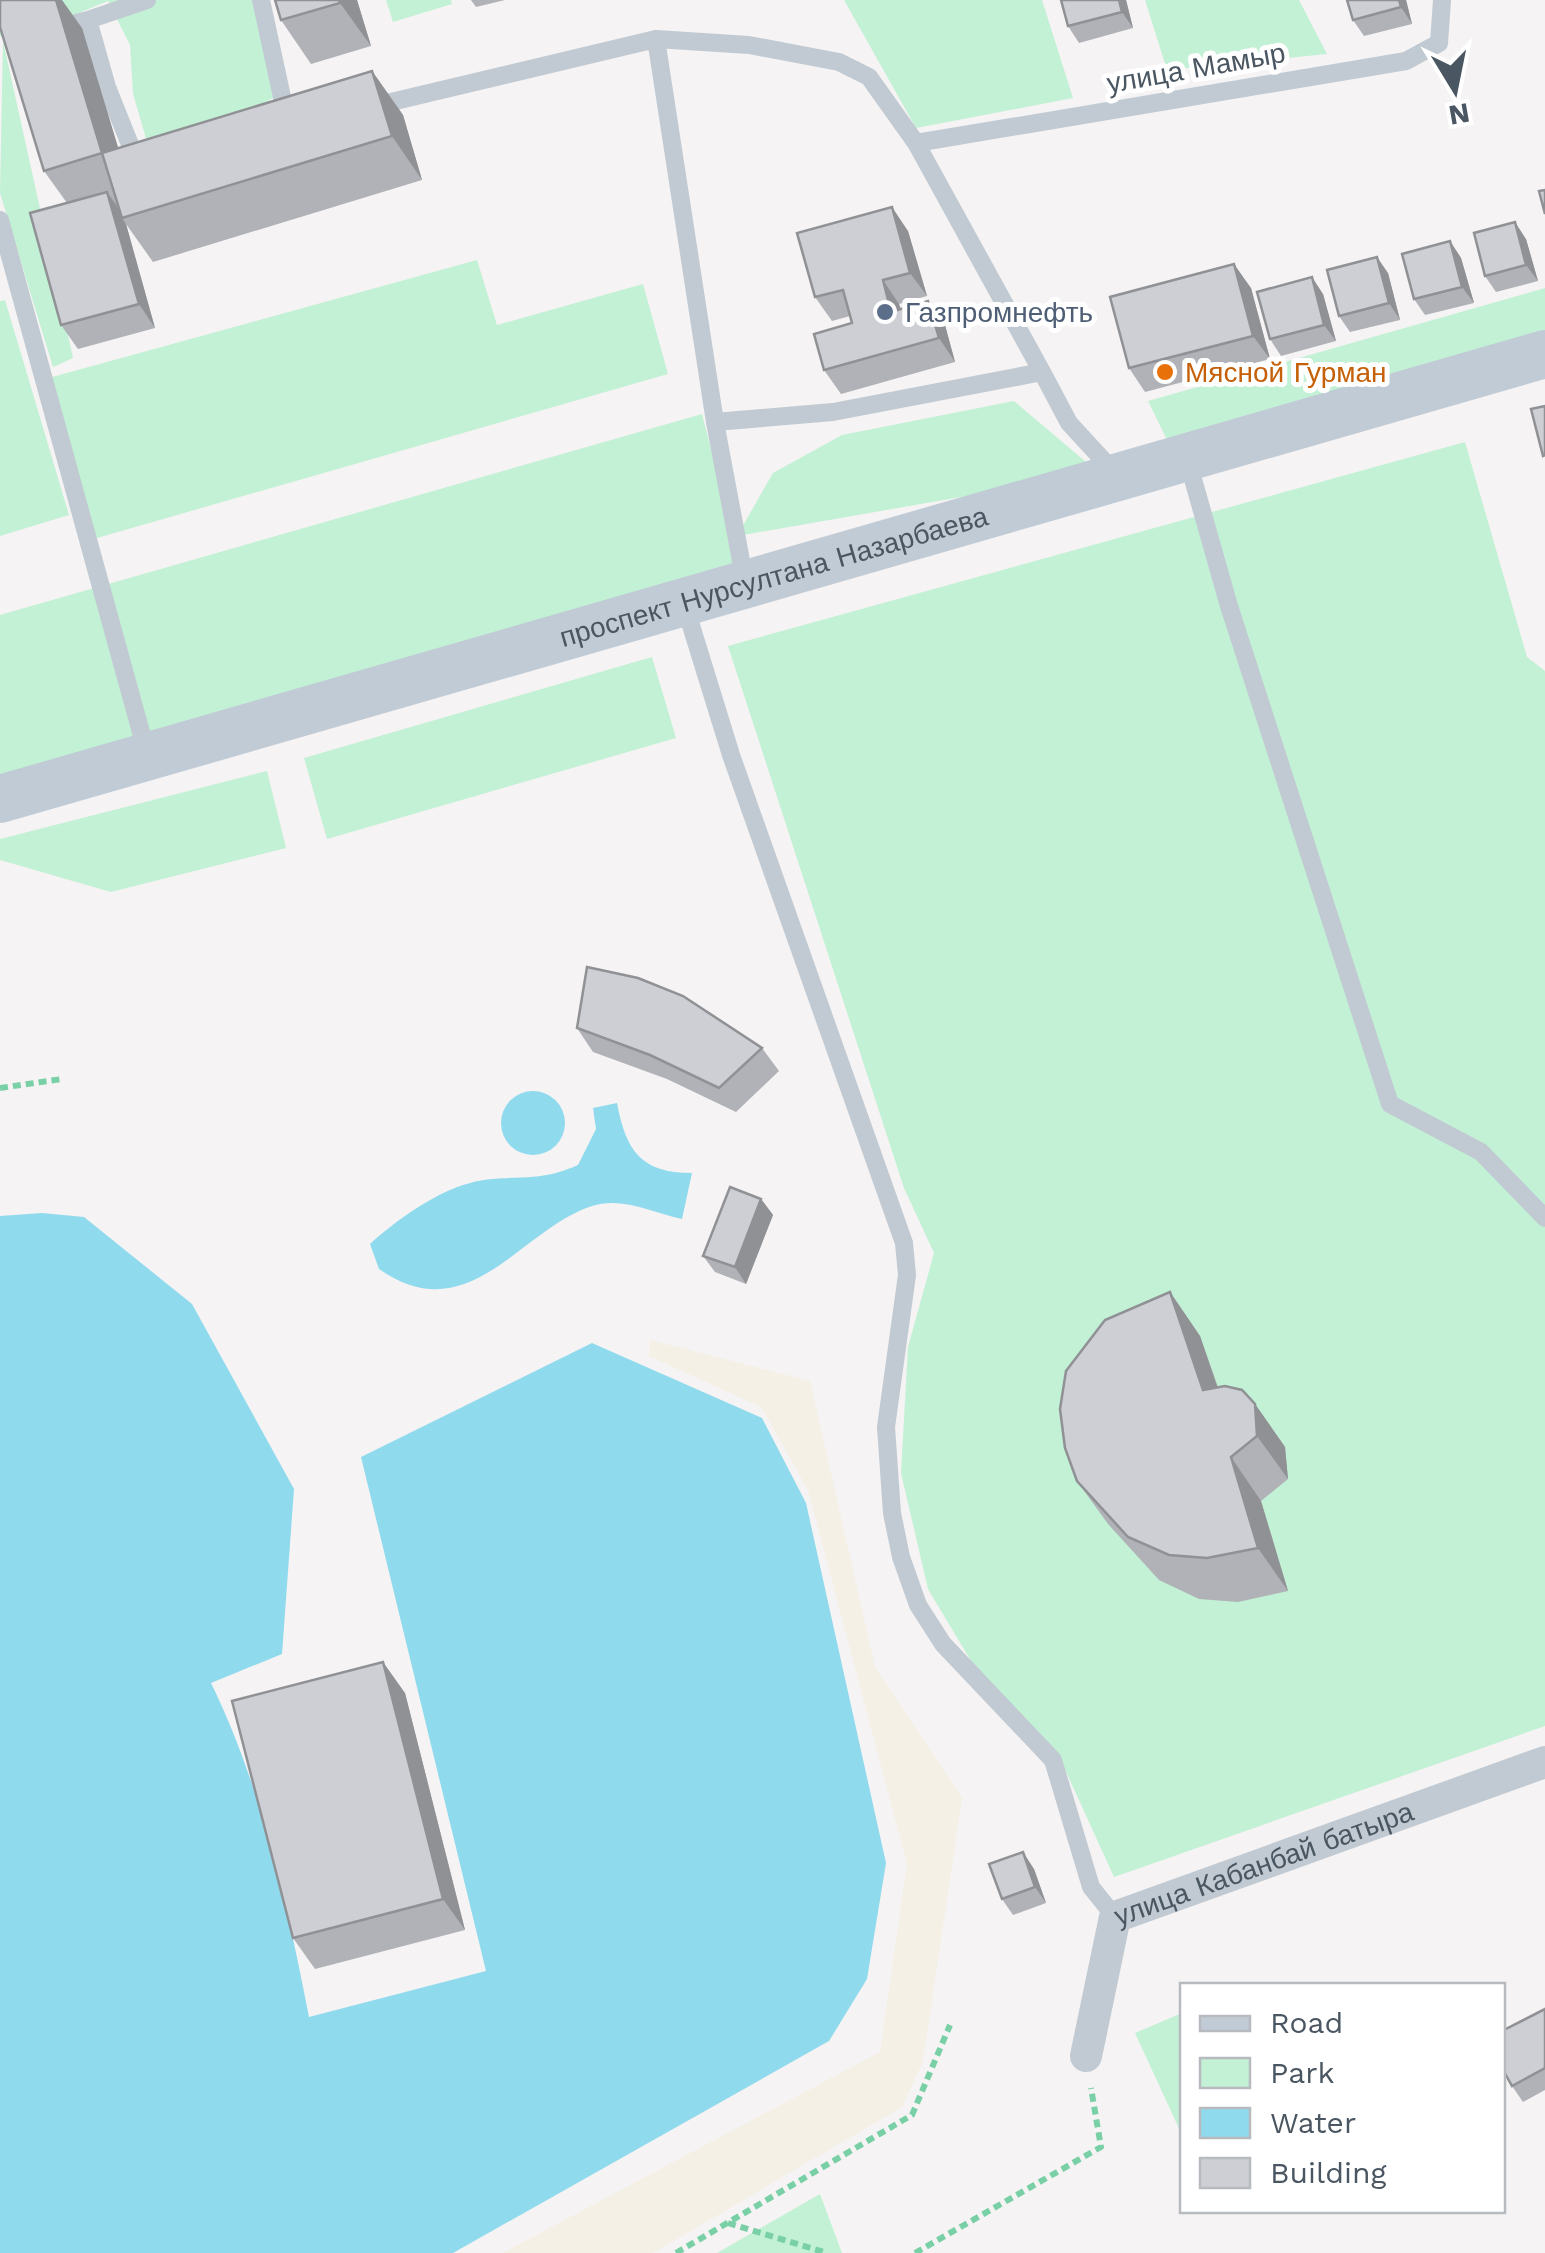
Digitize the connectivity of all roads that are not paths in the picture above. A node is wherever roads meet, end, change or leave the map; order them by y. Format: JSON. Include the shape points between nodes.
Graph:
{"nodes":[{"id":1,"x":148,"y":0,"type":"edge"},
{"id":2,"x":261,"y":0,"type":"edge"},
{"id":3,"x":1442,"y":0,"type":"edge"},
{"id":4,"x":88,"y":20,"type":"junction"},
{"id":5,"x":44,"y":32,"type":"edge"},
{"id":6,"x":656,"y":39,"type":"junction"},
{"id":7,"x":350,"y":112,"type":"edge"},
{"id":8,"x":289,"y":130,"type":"edge"},
{"id":9,"x":916,"y":144,"type":"junction"},
{"id":10,"x":155,"y":169,"type":"edge"},
{"id":11,"x":0,"y":220,"type":"edge"},
{"id":12,"x":8,"y":279,"type":"edge"},
{"id":13,"x":1545,"y":354,"type":"edge"},
{"id":14,"x":1042,"y":372,"type":"junction"},
{"id":15,"x":715,"y":422,"type":"junction"},
{"id":16,"x":1187,"y":457,"type":"junction"},
{"id":17,"x":1118,"y":476,"type":"junction"},
{"id":18,"x":745,"y":583,"type":"junction"},
{"id":19,"x":684,"y":602,"type":"junction"},
{"id":20,"x":148,"y":757,"type":"junction"},
{"id":21,"x":0,"y":800,"type":"edge"},
{"id":22,"x":1545,"y":1218,"type":"edge"},
{"id":23,"x":1545,"y":1762,"type":"edge"},
{"id":24,"x":1115,"y":1917,"type":"junction"},
{"id":25,"x":1086,"y":2056,"type":"road end"}],
"edges":[{"from":1,"to":4,"type":"lane"},
{"from":2,"to":8,"type":"lane"},
{"from":3,"to":9,"type":"lane","name":"улица Мамыр","via":[[1439,42],[1406,61]]},
{"from":4,"to":5,"type":"lane"},
{"from":4,"to":10,"type":"lane","via":[[133,152]]},
{"from":6,"to":7,"type":"lane"},
{"from":6,"to":9,"type":"lane","via":[[749,45],[839,62],[869,77]]},
{"from":6,"to":15,"type":"lane"},
{"from":9,"to":14,"type":"lane"},
{"from":11,"to":12,"type":"lane"},
{"from":12,"to":20,"type":"lane"},
{"from":13,"to":16,"type":"main road","name":"проспект Нурсултана Назарбаева"},
{"from":14,"to":15,"type":"lane","via":[[833,412]]},
{"from":14,"to":17,"type":"lane","via":[[1069,423]]},
{"from":15,"to":18,"type":"lane"},
{"from":16,"to":17,"type":"main road","name":"проспект Нурсултана Назарбаева"},
{"from":16,"to":22,"type":"lane","via":[[1390,1104],[1481,1152]]},
{"from":17,"to":18,"type":"main road","name":"проспект Нурсултана Назарбаева"},
{"from":18,"to":19,"type":"main road","name":"проспект Нурсултана Назарбаева"},
{"from":19,"to":20,"type":"main road","name":"проспект Нурсултана Назарбаева"},
{"from":19,"to":24,"type":"lane","via":[[731,755],[904,1243],[908,1275],[886,1427],[900,1557],[918,1605],[943,1644],[1053,1760],[1091,1887]]},
{"from":20,"to":21,"type":"main road","name":"проспект Нурсултана Назарбаева"},
{"from":23,"to":24,"type":"street","name":"улица Кабанбай батыра"},
{"from":24,"to":25,"type":"street","name":"улица Кабанбай батыра"}]}
